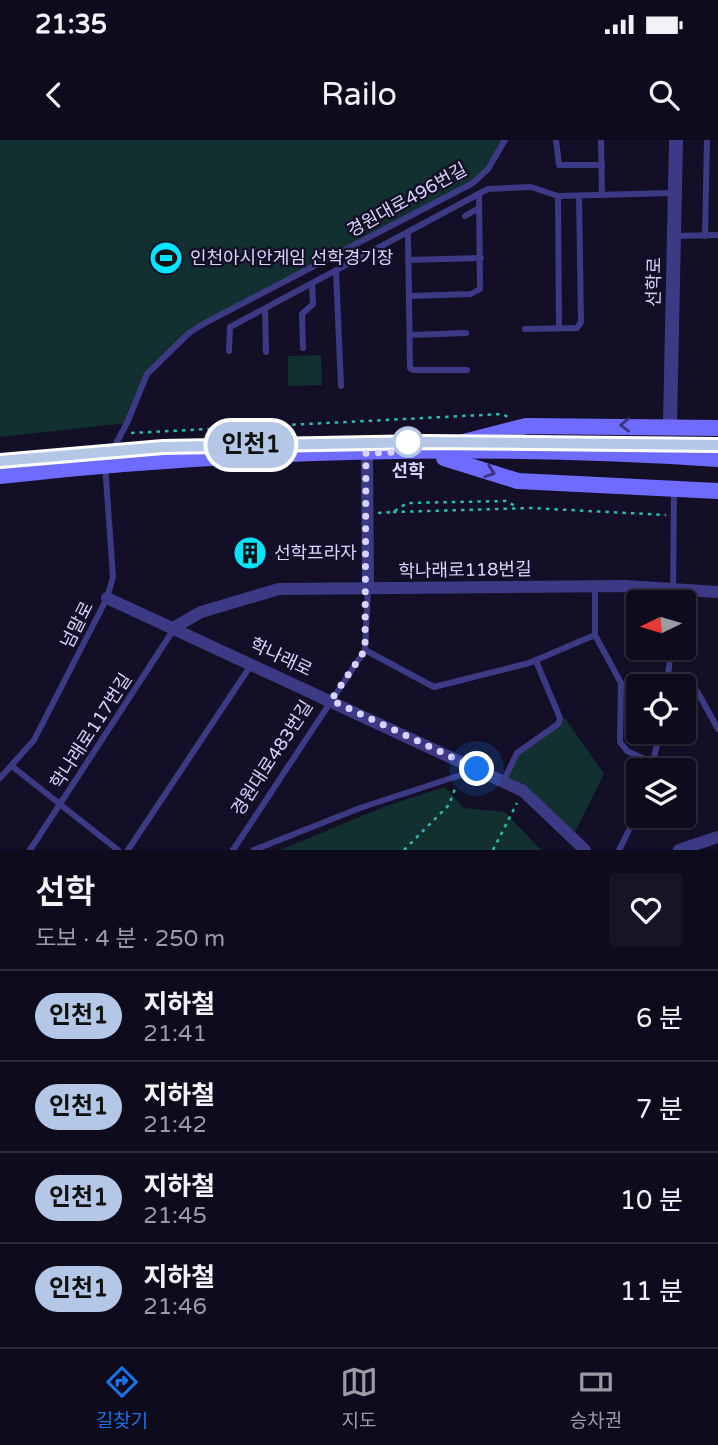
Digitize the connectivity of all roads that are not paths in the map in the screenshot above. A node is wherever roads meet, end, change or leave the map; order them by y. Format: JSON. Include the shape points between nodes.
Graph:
{"nodes":[{"id":1,"x":505,"y":140,"type":"edge"},
{"id":2,"x":556,"y":140,"type":"edge"},
{"id":3,"x":601,"y":140,"type":"edge"},
{"id":4,"x":676,"y":140,"type":"edge"},
{"id":5,"x":707,"y":140,"type":"edge"},
{"id":6,"x":601,"y":165,"type":"junction"},
{"id":7,"x":675,"y":193,"type":"junction"},
{"id":8,"x":479,"y":194,"type":"junction"},
{"id":9,"x":579,"y":195,"type":"junction"},
{"id":10,"x":602,"y":195,"type":"junction"},
{"id":11,"x":558,"y":196,"type":"junction"},
{"id":12,"x":479,"y":208,"type":"junction"},
{"id":13,"x":465,"y":216,"type":"dead end"},
{"id":14,"x":408,"y":233,"type":"junction"},
{"id":15,"x":718,"y":235,"type":"edge"},
{"id":16,"x":674,"y":236,"type":"junction"},
{"id":17,"x":705,"y":236,"type":"junction"},
{"id":18,"x":481,"y":258,"type":"junction"},
{"id":19,"x":408,"y":260,"type":"junction"},
{"id":20,"x":336,"y":271,"type":"junction"},
{"id":21,"x":312,"y":284,"type":"junction"},
{"id":22,"x":409,"y":296,"type":"junction"},
{"id":23,"x":265,"y":309,"type":"junction"},
{"id":24,"x":559,"y":328,"type":"junction"},
{"id":25,"x":525,"y":329,"type":"dead end"},
{"id":26,"x":466,"y":333,"type":"dead end"},
{"id":27,"x":410,"y":335,"type":"junction"},
{"id":28,"x":303,"y":348,"type":"dead end"},
{"id":29,"x":229,"y":351,"type":"dead end"},
{"id":30,"x":266,"y":352,"type":"dead end"},
{"id":31,"x":467,"y":370,"type":"dead end"},
{"id":32,"x":341,"y":386,"type":"dead end"},
{"id":33,"x":670,"y":425,"type":"junction"},
{"id":34,"x":718,"y":428,"type":"edge"},
{"id":35,"x":425,"y":452,"type":"junction"},
{"id":36,"x":366,"y":453,"type":"junction"},
{"id":37,"x":718,"y":459,"type":"edge"},
{"id":38,"x":105,"y":464,"type":"junction"},
{"id":39,"x":0,"y":476,"type":"edge"},
{"id":40,"x":674,"y":489,"type":"junction"},
{"id":41,"x":718,"y":491,"type":"edge"},
{"id":42,"x":595,"y":586,"type":"junction"},
{"id":43,"x":673,"y":588,"type":"junction"},
{"id":44,"x":368,"y":589,"type":"junction"},
{"id":45,"x":718,"y":592,"type":"edge"},
{"id":46,"x":107,"y":598,"type":"junction"},
{"id":47,"x":175,"y":627,"type":"junction"},
{"id":48,"x":595,"y":635,"type":"junction"},
{"id":49,"x":365,"y":650,"type":"junction"},
{"id":50,"x":536,"y":661,"type":"junction"},
{"id":51,"x":252,"y":663,"type":"junction"},
{"id":52,"x":696,"y":691,"type":"edge"},
{"id":53,"x":331,"y":700,"type":"junction"},
{"id":54,"x":718,"y":729,"type":"edge"},
{"id":55,"x":639,"y":758,"type":"edge"},
{"id":56,"x":13,"y":767,"type":"junction"},
{"id":57,"x":477,"y":769,"type":"junction"},
{"id":58,"x":0,"y":778,"type":"edge"},
{"id":59,"x":503,"y":782,"type":"junction"},
{"id":60,"x":60,"y":804,"type":"junction"},
{"id":61,"x":630,"y":828,"type":"edge"},
{"id":62,"x":718,"y":837,"type":"edge"},
{"id":63,"x":30,"y":850,"type":"edge"},
{"id":64,"x":118,"y":850,"type":"edge"},
{"id":65,"x":128,"y":850,"type":"edge"},
{"id":66,"x":233,"y":850,"type":"edge"},
{"id":67,"x":254,"y":850,"type":"edge"},
{"id":68,"x":585,"y":850,"type":"edge"},
{"id":69,"x":619,"y":850,"type":"edge"},
{"id":70,"x":679,"y":850,"type":"edge"}],
"edges":[{"from":1,"to":38,"type":"lane","name":"경원대로496번길","via":[[488,169],[473,183],[189,333],[147,374]]},
{"from":2,"to":6,"type":"lane","via":[[559,165]]},
{"from":3,"to":6,"type":"lane"},
{"from":4,"to":7,"type":"street","name":"선학로"},
{"from":5,"to":17,"type":"lane"},
{"from":6,"to":10,"type":"lane"},
{"from":7,"to":10,"type":"lane"},
{"from":7,"to":16,"type":"street","name":"선학로"},
{"from":8,"to":11,"type":"lane","via":[[488,189],[531,187]]},
{"from":8,"to":12,"type":"lane"},
{"from":8,"to":14,"type":"lane"},
{"from":9,"to":10,"type":"lane"},
{"from":9,"to":11,"type":"lane"},
{"from":9,"to":24,"type":"lane","via":[[581,323],[577,328]]},
{"from":11,"to":24,"type":"lane"},
{"from":12,"to":13,"type":"lane"},
{"from":12,"to":18,"type":"lane"},
{"from":14,"to":19,"type":"lane"},
{"from":14,"to":20,"type":"lane"},
{"from":15,"to":17,"type":"lane"},
{"from":16,"to":17,"type":"lane"},
{"from":16,"to":33,"type":"street","name":"선학로"},
{"from":18,"to":19,"type":"lane"},
{"from":18,"to":22,"type":"lane","via":[[480,289],[471,294]]},
{"from":19,"to":22,"type":"lane"},
{"from":20,"to":21,"type":"lane"},
{"from":20,"to":32,"type":"lane"},
{"from":21,"to":23,"type":"lane"},
{"from":21,"to":28,"type":"lane","via":[[313,304],[302,314]]},
{"from":22,"to":27,"type":"lane"},
{"from":23,"to":29,"type":"lane","via":[[230,327]]},
{"from":23,"to":30,"type":"lane"},
{"from":24,"to":25,"type":"lane"},
{"from":26,"to":27,"type":"lane"},
{"from":27,"to":31,"type":"lane","via":[[410,368]]},
{"from":33,"to":34,"type":"main road"},
{"from":33,"to":35,"type":"main road","one_way":true,"via":[[526,426]]},
{"from":35,"to":36,"type":"main road"},
{"from":35,"to":37,"type":"main road"},
{"from":35,"to":40,"type":"main road","one_way":true,"via":[[517,481]]},
{"from":36,"to":38,"type":"main road"},
{"from":36,"to":44,"type":"street"},
{"from":38,"to":39,"type":"main road"},
{"from":38,"to":46,"type":"lane","name":"넘말로","via":[[113,578]]},
{"from":40,"to":41,"type":"main road"},
{"from":40,"to":43,"type":"lane"},
{"from":42,"to":43,"type":"street","name":"학나래로118번길"},
{"from":42,"to":44,"type":"street","name":"학나래로118번길"},
{"from":42,"to":48,"type":"lane"},
{"from":43,"to":45,"type":"street","name":"학나래로118번길"},
{"from":44,"to":47,"type":"street","name":"학나래로118번길","via":[[263,591],[201,612]]},
{"from":44,"to":49,"type":"lane"},
{"from":46,"to":47,"type":"street","name":"학나래로"},
{"from":46,"to":56,"type":"lane","name":"넘말로","via":[[34,740]]},
{"from":47,"to":51,"type":"street","name":"학나래로"},
{"from":47,"to":60,"type":"lane","name":"학나래로117번길"},
{"from":48,"to":50,"type":"lane"},
{"from":48,"to":55,"type":"lane","via":[[621,683],[620,742]]},
{"from":49,"to":50,"type":"lane","via":[[434,687]]},
{"from":49,"to":53,"type":"lane","name":"경원대로483번길"},
{"from":50,"to":59,"type":"lane","via":[[560,718],[517,753]]},
{"from":51,"to":53,"type":"street","name":"학나래로"},
{"from":51,"to":65,"type":"lane"},
{"from":52,"to":54,"type":"lane"},
{"from":53,"to":57,"type":"street","name":"학나래로"},
{"from":53,"to":66,"type":"lane","name":"경원대로483번길"},
{"from":56,"to":58,"type":"lane","name":"넘말로"},
{"from":56,"to":60,"type":"lane"},
{"from":57,"to":59,"type":"street","name":"학나래로"},
{"from":57,"to":67,"type":"lane"},
{"from":59,"to":68,"type":"street","name":"학나래로","via":[[523,791]]},
{"from":60,"to":63,"type":"lane","name":"학나래로117번길"},
{"from":60,"to":64,"type":"lane"},
{"from":61,"to":69,"type":"lane"},
{"from":62,"to":70,"type":"street"}]}
